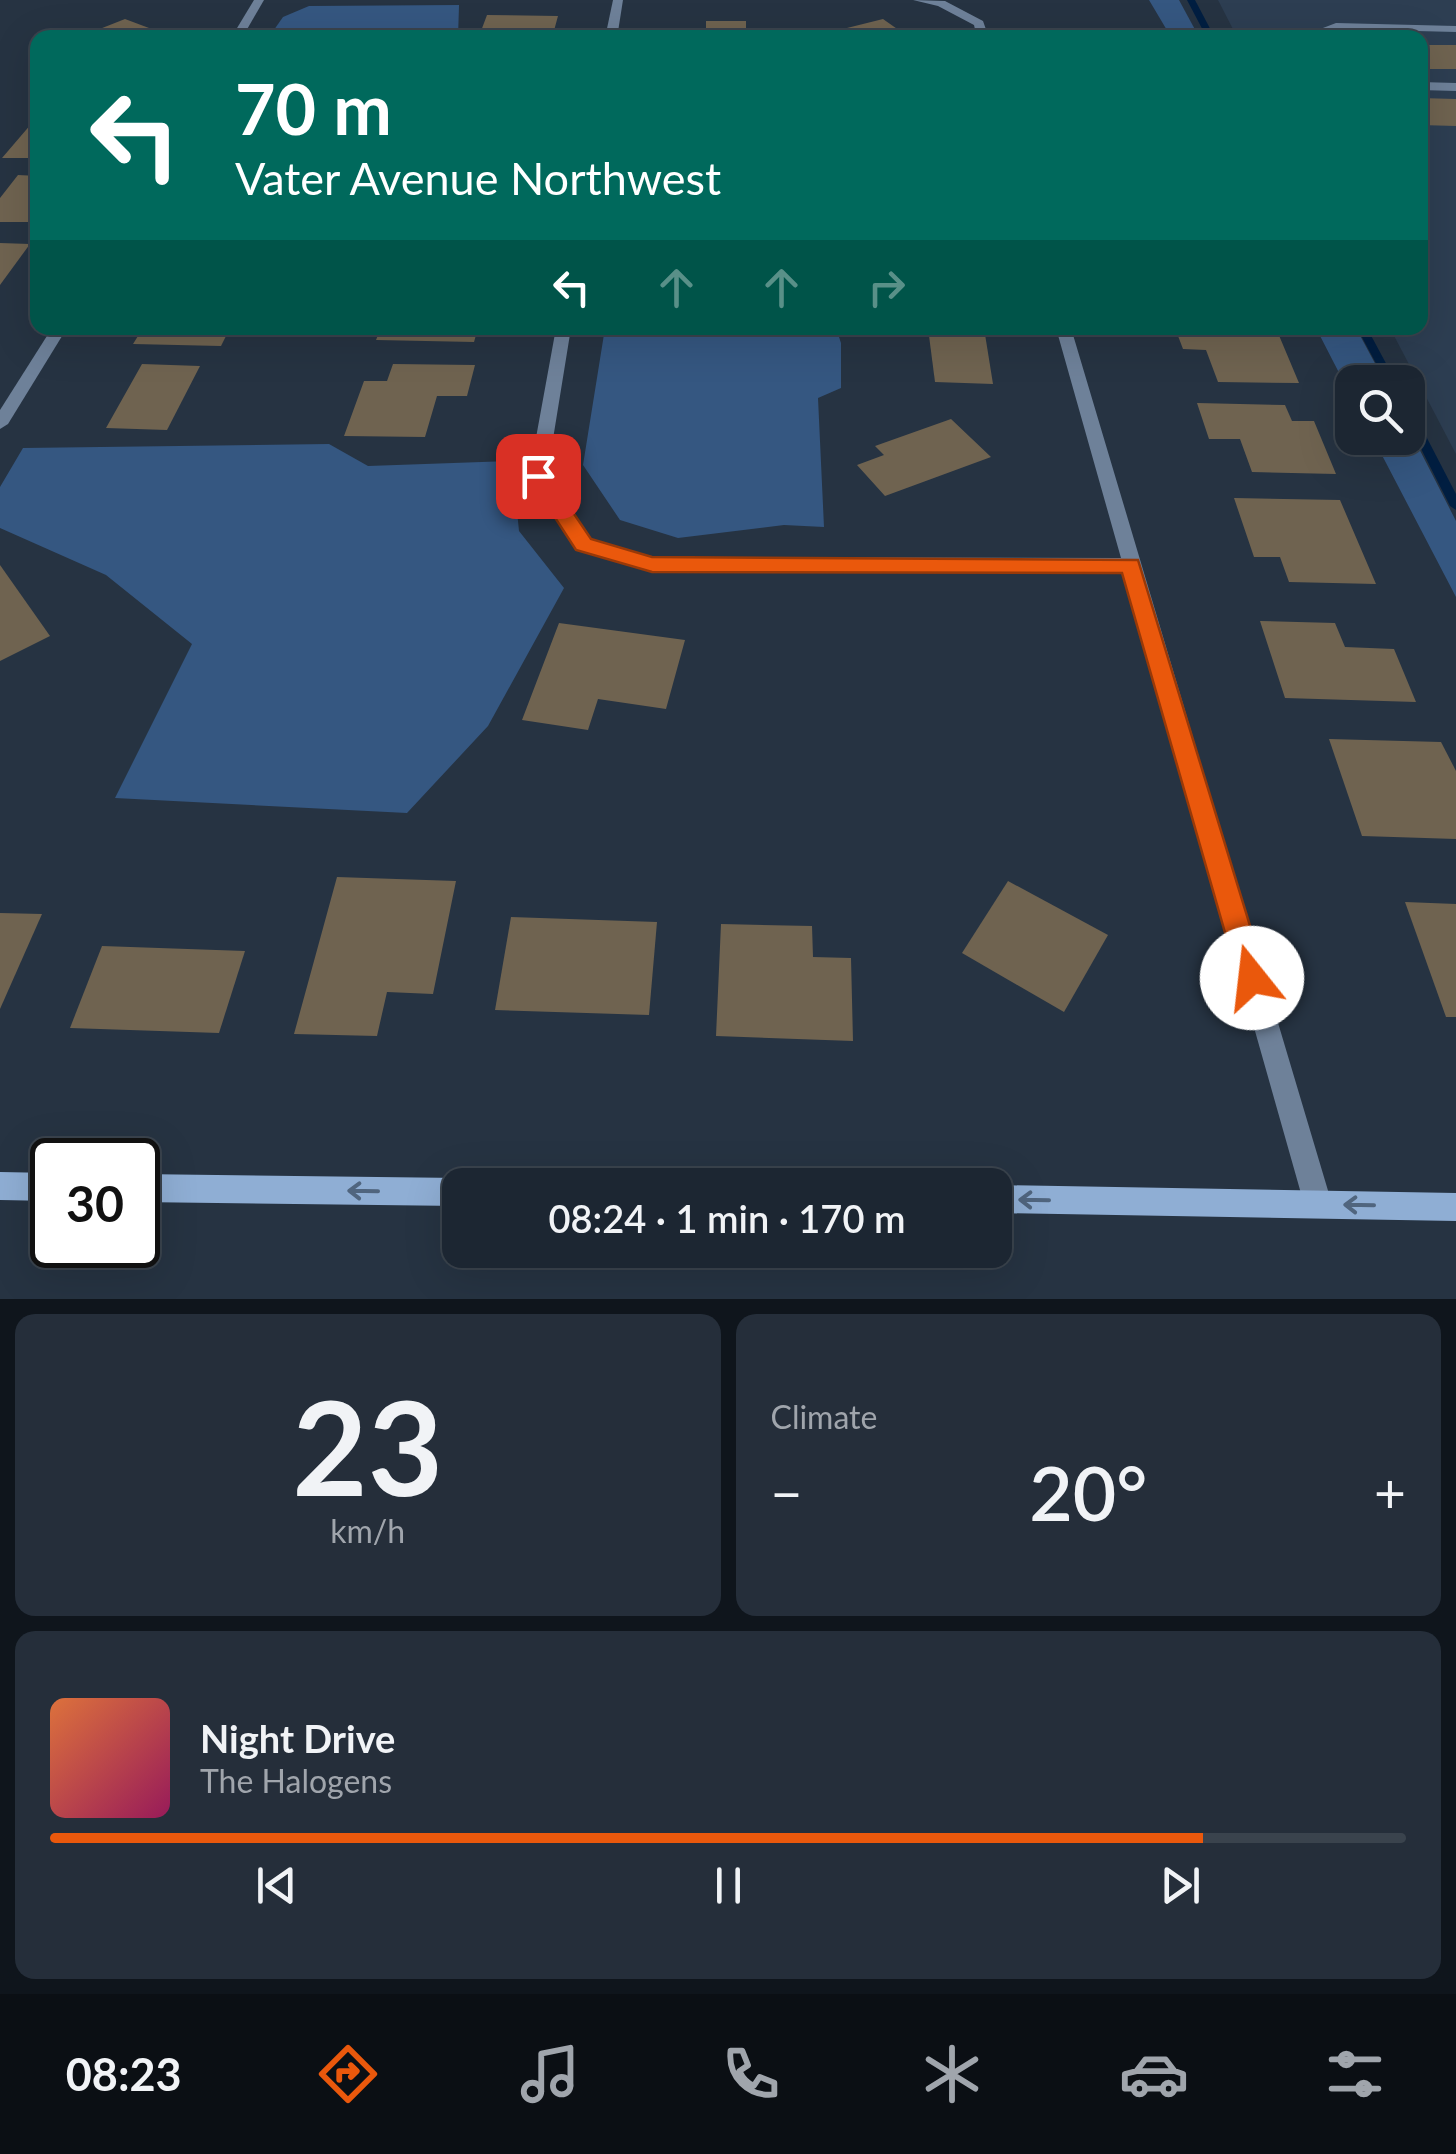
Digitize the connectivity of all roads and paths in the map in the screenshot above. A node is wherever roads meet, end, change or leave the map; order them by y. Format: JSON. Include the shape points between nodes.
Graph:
{"nodes":[{"id":1,"x":259,"y":0,"type":"edge"},
{"id":2,"x":618,"y":0,"type":"edge"},
{"id":3,"x":918,"y":0,"type":"edge"},
{"id":4,"x":241,"y":30,"type":"edge"},
{"id":5,"x":612,"y":30,"type":"edge"},
{"id":6,"x":982,"y":30,"type":"edge"},
{"id":7,"x":1325,"y":30,"type":"edge"},
{"id":8,"x":1456,"y":30,"type":"edge"},
{"id":9,"x":1428,"y":86,"type":"edge"},
{"id":10,"x":1456,"y":87,"type":"edge"},
{"id":11,"x":55,"y":335,"type":"edge"},
{"id":12,"x":561,"y":335,"type":"edge"},
{"id":13,"x":1066,"y":335,"type":"edge"},
{"id":14,"x":0,"y":424,"type":"edge"},
{"id":15,"x":1130,"y":565,"type":"junction"},
{"id":16,"x":0,"y":1186,"type":"edge"},
{"id":17,"x":30,"y":1187,"type":"edge"},
{"id":18,"x":160,"y":1188,"type":"edge"},
{"id":19,"x":442,"y":1192,"type":"edge"},
{"id":20,"x":1012,"y":1199,"type":"edge"},
{"id":21,"x":1318,"y":1204,"type":"junction"},
{"id":22,"x":1456,"y":1207,"type":"edge"}],
"edges":[{"from":1,"to":4,"type":"street"},
{"from":2,"to":5,"type":"street"},
{"from":3,"to":6,"type":"street","via":[[942,3]]},
{"from":7,"to":8,"type":"street"},
{"from":9,"to":10,"type":"street"},
{"from":11,"to":14,"type":"street"},
{"from":12,"to":15,"type":"street","via":[[538,476],[583,544],[652,564]]},
{"from":13,"to":15,"type":"street"},
{"from":15,"to":21,"type":"street"},
{"from":16,"to":17,"type":"street"},
{"from":19,"to":18,"type":"street","one_way":true},
{"from":21,"to":20,"type":"street","one_way":true},
{"from":22,"to":21,"type":"street","one_way":true}]}
